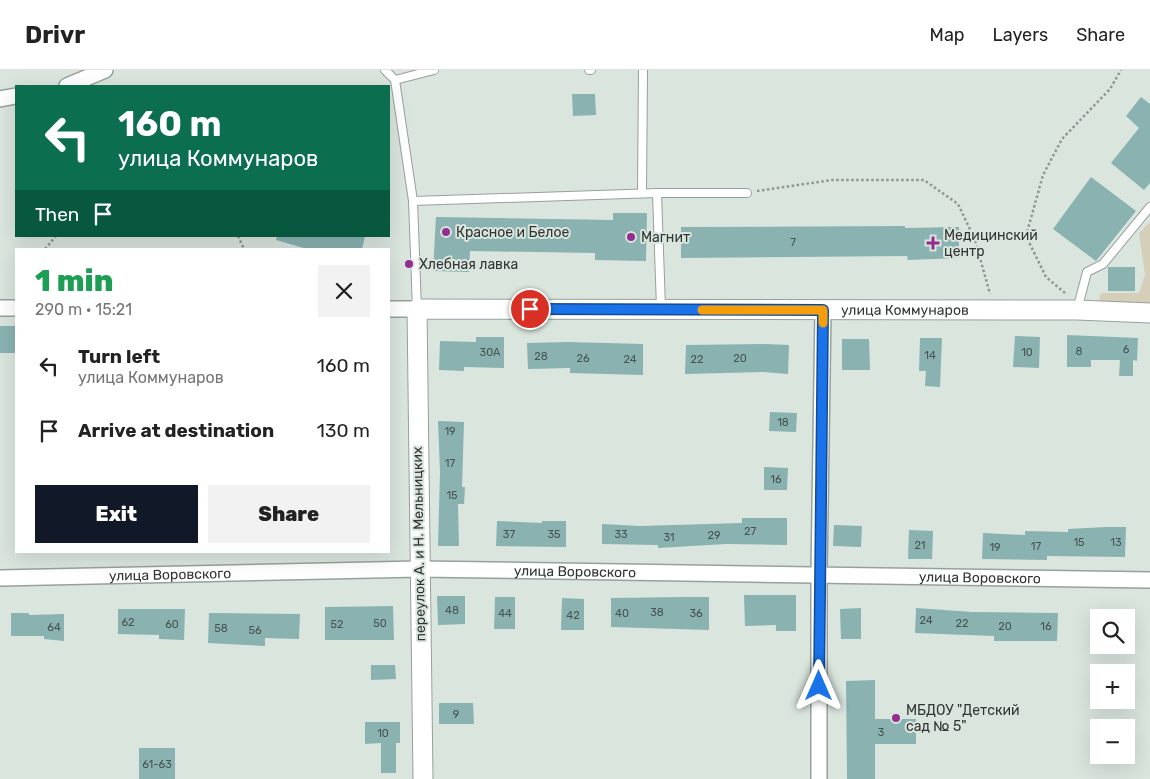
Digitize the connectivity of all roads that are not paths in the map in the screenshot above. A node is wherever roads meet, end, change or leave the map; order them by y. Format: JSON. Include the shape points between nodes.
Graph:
{"nodes":[{"id":1,"x":105,"y":70,"type":"edge"},
{"id":2,"x":385,"y":70,"type":"edge"},
{"id":3,"x":434,"y":70,"type":"edge"},
{"id":4,"x":643,"y":70,"type":"edge"},
{"id":5,"x":395,"y":80,"type":"junction"},
{"id":6,"x":69,"y":85,"type":"edge"},
{"id":7,"x":15,"y":96,"type":"edge"},
{"id":8,"x":0,"y":99,"type":"edge"},
{"id":9,"x":657,"y":193,"type":"junction"},
{"id":10,"x":747,"y":193,"type":"road end"},
{"id":11,"x":642,"y":194,"type":"junction"},
{"id":12,"x":413,"y":201,"type":"junction"},
{"id":13,"x":1150,"y":207,"type":"edge"},
{"id":14,"x":1077,"y":307,"type":"junction"},
{"id":15,"x":0,"y":308,"type":"edge"},
{"id":16,"x":15,"y":308,"type":"edge"},
{"id":17,"x":390,"y":309,"type":"edge"},
{"id":18,"x":417,"y":309,"type":"junction"},
{"id":19,"x":661,"y":310,"type":"junction"},
{"id":20,"x":823,"y":310,"type":"junction"},
{"id":21,"x":1150,"y":313,"type":"edge"},
{"id":22,"x":419,"y":569,"type":"junction"},
{"id":23,"x":818,"y":574,"type":"junction"},
{"id":24,"x":0,"y":578,"type":"edge"},
{"id":25,"x":1150,"y":580,"type":"edge"},
{"id":26,"x":423,"y":779,"type":"edge"},
{"id":27,"x":819,"y":779,"type":"edge"}],
"edges":[{"from":1,"to":6,"type":"street"},
{"from":2,"to":5,"type":"lane"},
{"from":3,"to":5,"type":"lane"},
{"from":4,"to":11,"type":"lane"},
{"from":5,"to":12,"type":"lane"},
{"from":7,"to":8,"type":"street"},
{"from":9,"to":10,"type":"lane"},
{"from":9,"to":11,"type":"lane"},
{"from":9,"to":19,"type":"lane"},
{"from":11,"to":12,"type":"lane"},
{"from":12,"to":18,"type":"lane"},
{"from":13,"to":14,"type":"lane","via":[[1104,264],[1087,272]]},
{"from":14,"to":20,"type":"street","name":"улица Коммунаров"},
{"from":14,"to":21,"type":"street","name":"улица Коммунаров"},
{"from":15,"to":16,"type":"street"},
{"from":17,"to":18,"type":"street","name":"улица Коммунаров"},
{"from":18,"to":19,"type":"street","name":"улица Коммунаров"},
{"from":18,"to":22,"type":"street","name":"переулок А. и Н. Мельницких"},
{"from":19,"to":20,"type":"street","name":"улица Коммунаров"},
{"from":20,"to":23,"type":"street"},
{"from":22,"to":23,"type":"street","name":"улица Воровского"},
{"from":22,"to":24,"type":"street","name":"улица Воровского"},
{"from":22,"to":26,"type":"street","name":"переулок А. и Н. Мельницких"},
{"from":23,"to":25,"type":"street","name":"улица Воровского"},
{"from":23,"to":27,"type":"street"}]}
